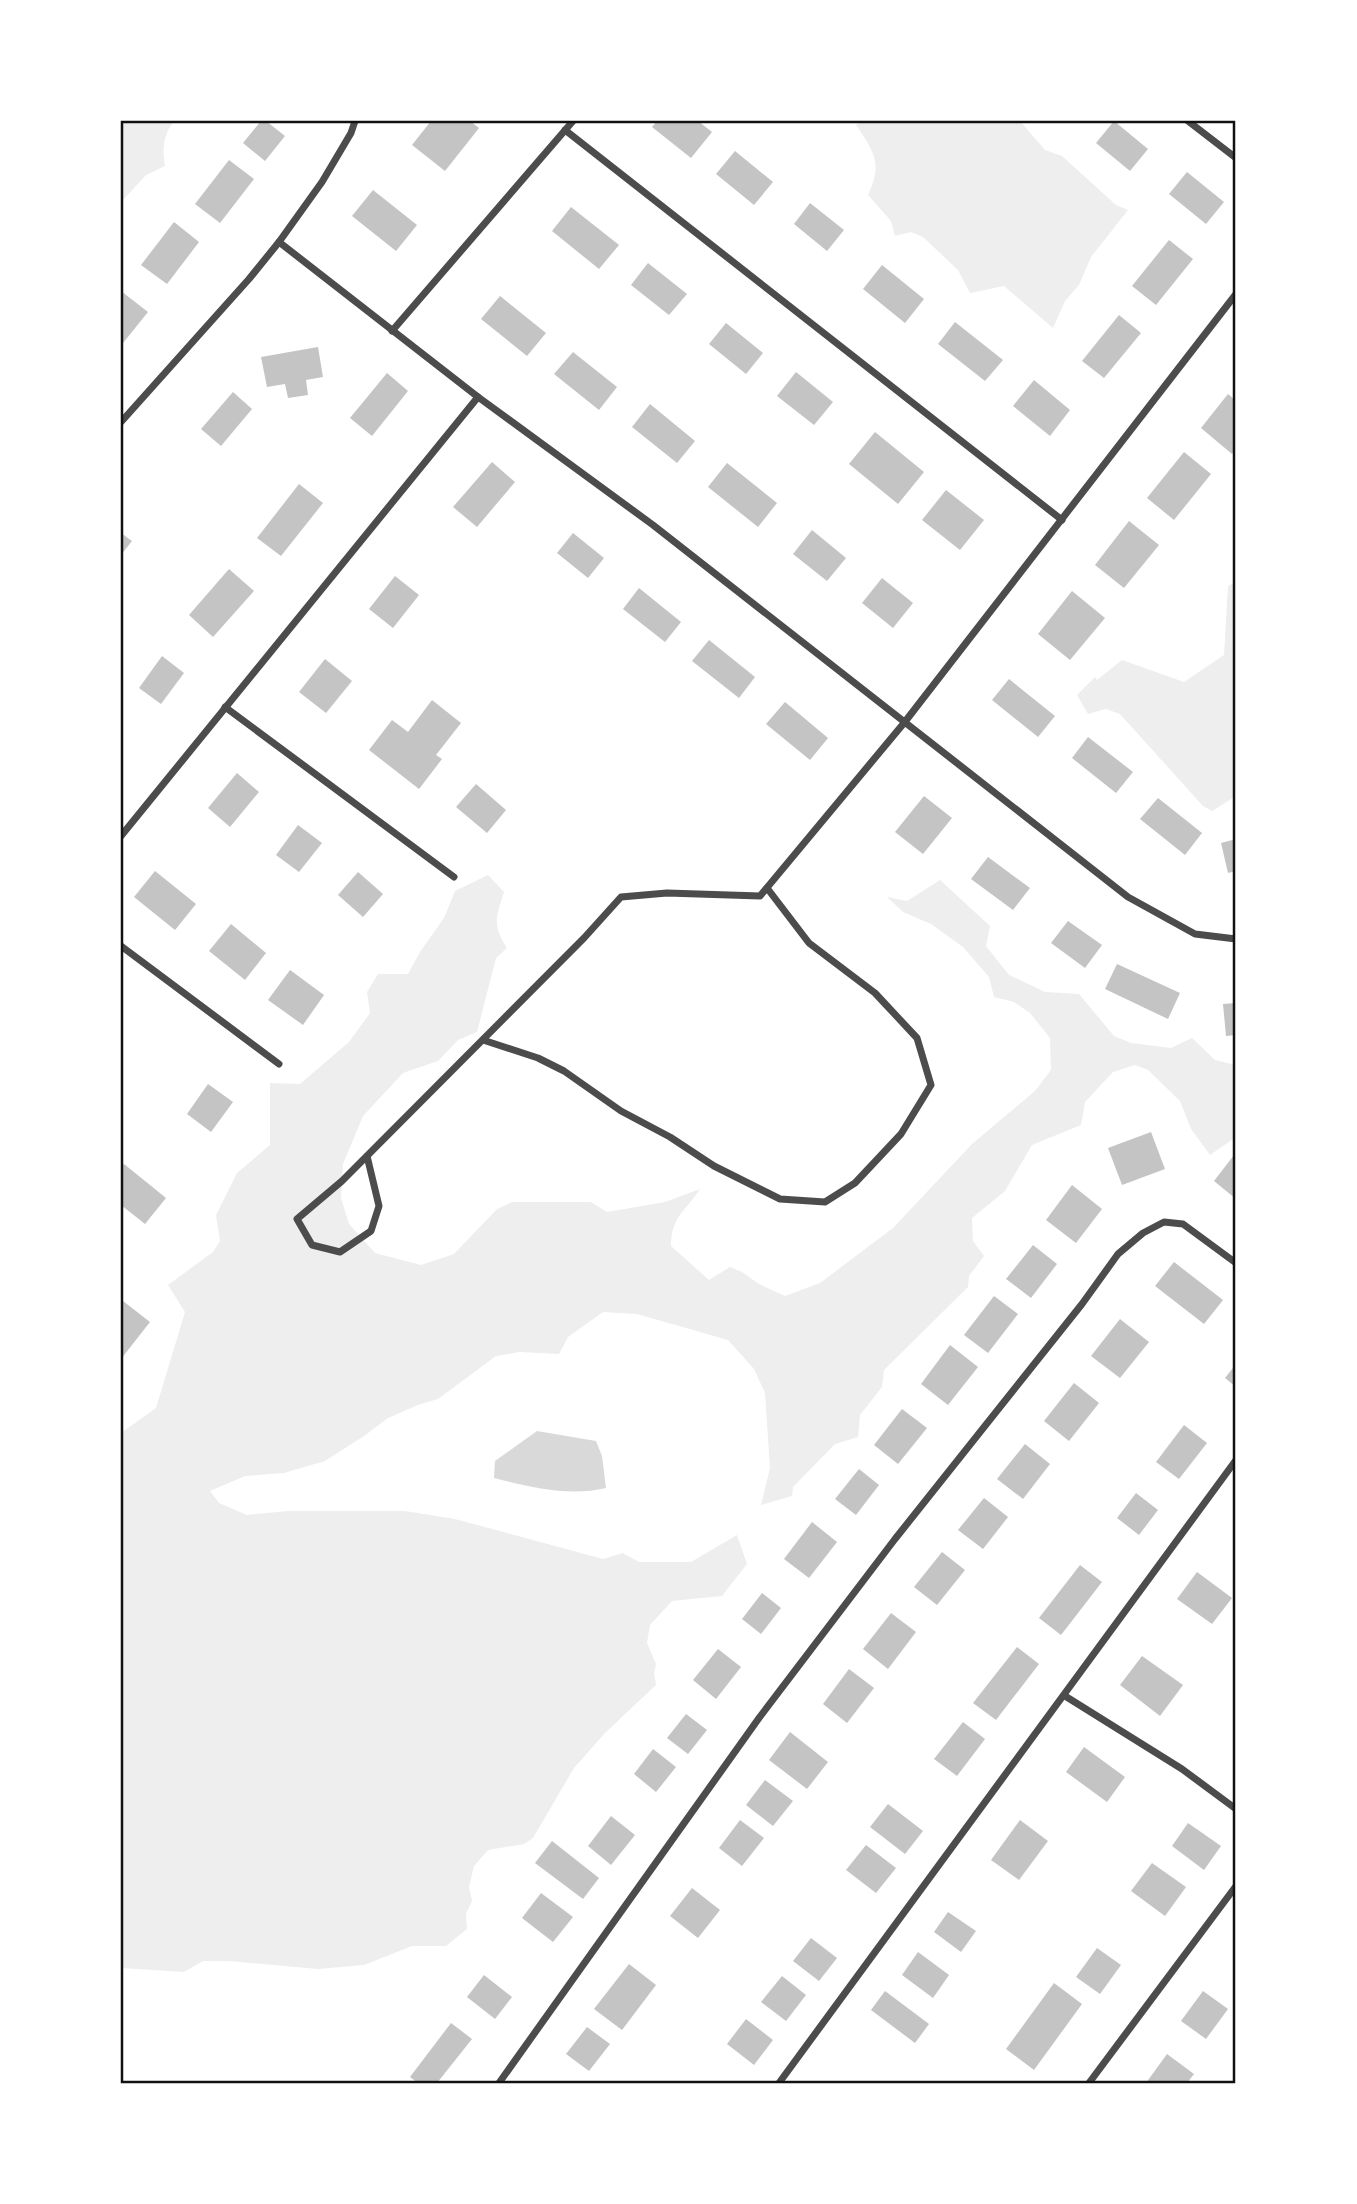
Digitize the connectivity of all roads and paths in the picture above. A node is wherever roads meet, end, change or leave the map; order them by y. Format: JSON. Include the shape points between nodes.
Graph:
{"nodes":[{"id":1,"x":355,"y":121,"type":"edge"},
{"id":2,"x":573,"y":121,"type":"edge"},
{"id":3,"x":1188,"y":121,"type":"edge"},
{"id":4,"x":565,"y":130,"type":"junction"},
{"id":5,"x":1236,"y":158,"type":"edge"},
{"id":6,"x":279,"y":242,"type":"junction"},
{"id":7,"x":1236,"y":294,"type":"edge"},
{"id":8,"x":392,"y":331,"type":"junction"},
{"id":9,"x":478,"y":397,"type":"junction"},
{"id":10,"x":121,"y":422,"type":"edge"},
{"id":11,"x":1062,"y":520,"type":"junction"},
{"id":12,"x":225,"y":707,"type":"junction"},
{"id":13,"x":904,"y":723,"type":"junction"},
{"id":14,"x":121,"y":836,"type":"edge"},
{"id":15,"x":454,"y":877,"type":"dead end"},
{"id":16,"x":766,"y":888,"type":"junction"},
{"id":17,"x":1236,"y":939,"type":"edge"},
{"id":18,"x":121,"y":946,"type":"edge"},
{"id":19,"x":483,"y":1040,"type":"junction"},
{"id":20,"x":279,"y":1063,"type":"dead end"},
{"id":21,"x":367,"y":1156,"type":"junction"},
{"id":22,"x":1236,"y":1263,"type":"edge"},
{"id":23,"x":1236,"y":1460,"type":"edge"},
{"id":24,"x":1065,"y":1696,"type":"junction"},
{"id":25,"x":1236,"y":1809,"type":"edge"},
{"id":26,"x":1236,"y":1886,"type":"edge"},
{"id":27,"x":499,"y":2083,"type":"edge"},
{"id":28,"x":779,"y":2083,"type":"edge"},
{"id":29,"x":1089,"y":2083,"type":"edge"}],
"edges":[{"from":1,"to":6,"type":"street","via":[[322,182]]},
{"from":2,"to":4,"type":"street"},
{"from":3,"to":5,"type":"street"},
{"from":4,"to":8,"type":"street"},
{"from":4,"to":11,"type":"street"},
{"from":6,"to":8,"type":"street"},
{"from":6,"to":10,"type":"street"},
{"from":7,"to":11,"type":"street"},
{"from":8,"to":9,"type":"street"},
{"from":9,"to":12,"type":"street"},
{"from":9,"to":13,"type":"street","via":[[653,525]]},
{"from":11,"to":13,"type":"street"},
{"from":12,"to":14,"type":"street"},
{"from":12,"to":15,"type":"street"},
{"from":13,"to":16,"type":"street"},
{"from":13,"to":17,"type":"street","via":[[1128,897],[1195,934]]},
{"from":16,"to":19,"type":"street","via":[[760,896],[667,893],[621,897]]},
{"from":16,"to":19,"type":"street","via":[[809,943],[875,993],[917,1038],[931,1085],[901,1134],[855,1184],[825,1202],[779,1199],[621,1111],[564,1071]]},
{"from":18,"to":20,"type":"street"},
{"from":19,"to":21,"type":"street"},
{"from":21,"to":21,"type":"street","via":[[297,1219],[312,1245],[341,1252],[372,1231],[379,1206]]},
{"from":22,"to":27,"type":"street","via":[[1183,1224],[1164,1222],[1118,1254],[759,1718]]},
{"from":23,"to":24,"type":"street"},
{"from":24,"to":25,"type":"street","via":[[1182,1769]]},
{"from":24,"to":28,"type":"street"},
{"from":26,"to":29,"type":"street"}]}
